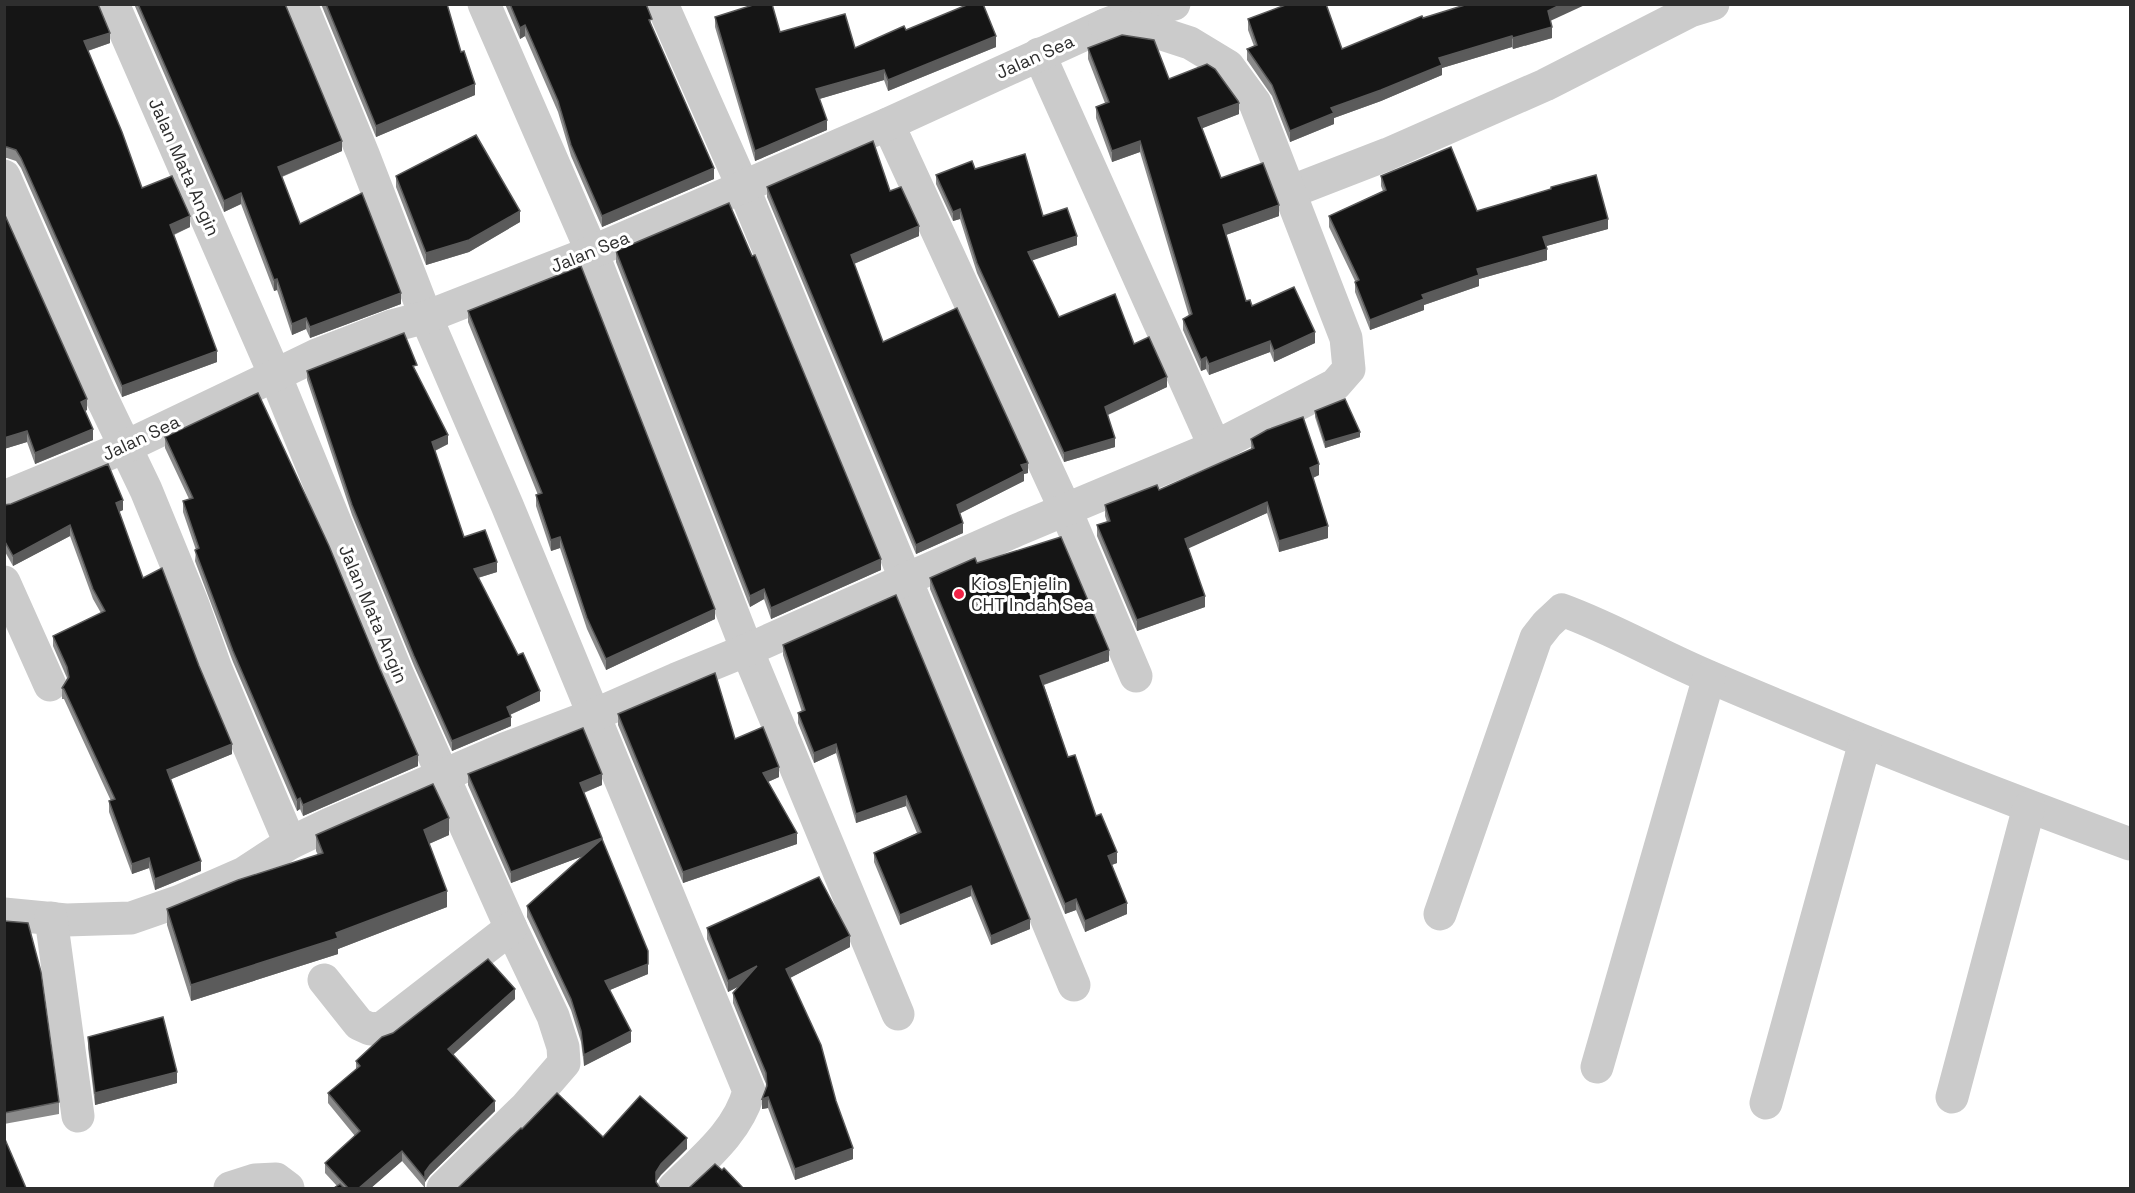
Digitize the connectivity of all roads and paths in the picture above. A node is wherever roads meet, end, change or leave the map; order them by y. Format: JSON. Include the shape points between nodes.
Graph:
{"nodes":[{"id":1,"x":113,"y":4,"type":"edge"},
{"id":2,"x":301,"y":4,"type":"edge"},
{"id":3,"x":484,"y":4,"type":"edge"},
{"id":4,"x":662,"y":4,"type":"edge"},
{"id":5,"x":1174,"y":4,"type":"edge"},
{"id":6,"x":1713,"y":4,"type":"edge"},
{"id":7,"x":1105,"y":26,"type":"junction"},
{"id":8,"x":1039,"y":54,"type":"junction"},
{"id":9,"x":888,"y":124,"type":"junction"},
{"id":10,"x":4,"y":176,"type":"edge"},
{"id":11,"x":743,"y":187,"type":"junction"},
{"id":12,"x":1290,"y":192,"type":"junction"},
{"id":13,"x":592,"y":252,"type":"junction"},
{"id":14,"x":426,"y":317,"type":"junction"},
{"id":15,"x":275,"y":375,"type":"junction"},
{"id":16,"x":125,"y":447,"type":"junction"},
{"id":17,"x":1215,"y":447,"type":"junction"},
{"id":18,"x":4,"y":497,"type":"edge"},
{"id":19,"x":1066,"y":511,"type":"junction"},
{"id":20,"x":907,"y":580,"type":"junction"},
{"id":21,"x":4,"y":582,"type":"edge"},
{"id":22,"x":747,"y":650,"type":"junction"},
{"id":23,"x":1136,"y":676,"type":"dead end"},
{"id":24,"x":1709,"y":677,"type":"junction"},
{"id":25,"x":50,"y":685,"type":"dead end"},
{"id":26,"x":594,"y":715,"type":"junction"},
{"id":27,"x":1865,"y":742,"type":"junction"},
{"id":28,"x":443,"y":776,"type":"junction"},
{"id":29,"x":2029,"y":807,"type":"junction"},
{"id":30,"x":290,"y":843,"type":"junction"},
{"id":31,"x":2130,"y":844,"type":"edge"},
{"id":32,"x":4,"y":914,"type":"edge"},
{"id":33,"x":1440,"y":914,"type":"dead end"},
{"id":34,"x":51,"y":918,"type":"junction"},
{"id":35,"x":511,"y":928,"type":"junction"},
{"id":36,"x":324,"y":980,"type":"dead end"},
{"id":37,"x":1074,"y":985,"type":"dead end"},
{"id":38,"x":898,"y":1014,"type":"dead end"},
{"id":39,"x":1597,"y":1066,"type":"dead end"},
{"id":40,"x":1952,"y":1097,"type":"dead end"},
{"id":41,"x":1766,"y":1103,"type":"dead end"},
{"id":42,"x":78,"y":1116,"type":"dead end"},
{"id":43,"x":230,"y":1188,"type":"edge"},
{"id":44,"x":288,"y":1188,"type":"edge"},
{"id":45,"x":443,"y":1188,"type":"edge"},
{"id":46,"x":674,"y":1188,"type":"edge"}],
"edges":[{"from":1,"to":15,"type":"street","name":"Jalan Mata Angin"},
{"from":2,"to":14,"type":"street"},
{"from":3,"to":13,"type":"street"},
{"from":4,"to":11,"type":"street"},
{"from":5,"to":7,"type":"street","name":"Jalan Sea"},
{"from":6,"to":12,"type":"street","via":[[1690,11],[1534,90]]},
{"from":7,"to":8,"type":"street","name":"Jalan Sea"},
{"from":7,"to":12,"type":"street","via":[[1150,30],[1190,43],[1228,66],[1255,103]]},
{"from":8,"to":9,"type":"street","name":"Jalan Sea"},
{"from":8,"to":17,"type":"street"},
{"from":9,"to":11,"type":"street","name":"Jalan Sea"},
{"from":9,"to":19,"type":"street"},
{"from":10,"to":16,"type":"street"},
{"from":11,"to":13,"type":"street","name":"Jalan Sea"},
{"from":11,"to":20,"type":"street"},
{"from":12,"to":17,"type":"street","via":[[1346,338],[1349,369],[1335,385]]},
{"from":13,"to":14,"type":"street","name":"Jalan Sea"},
{"from":13,"to":22,"type":"street"},
{"from":14,"to":15,"type":"street","name":"Jalan Sea","via":[[392,326]]},
{"from":14,"to":26,"type":"street"},
{"from":15,"to":16,"type":"street","name":"Jalan Sea"},
{"from":15,"to":28,"type":"street","name":"Jalan Mata Angin"},
{"from":16,"to":18,"type":"street","name":"Jalan Sea"},
{"from":16,"to":30,"type":"street"},
{"from":17,"to":19,"type":"street"},
{"from":19,"to":20,"type":"street"},
{"from":19,"to":23,"type":"street"},
{"from":20,"to":22,"type":"street"},
{"from":20,"to":37,"type":"street"},
{"from":21,"to":25,"type":"street"},
{"from":22,"to":26,"type":"street"},
{"from":22,"to":38,"type":"street"},
{"from":24,"to":27,"type":"street"},
{"from":24,"to":33,"type":"street","via":[[1562,610],[1536,638]]},
{"from":24,"to":39,"type":"street"},
{"from":26,"to":28,"type":"street"},
{"from":26,"to":46,"type":"street","via":[[749,1091],[745,1107],[727,1134]]},
{"from":27,"to":29,"type":"street"},
{"from":27,"to":41,"type":"street"},
{"from":28,"to":30,"type":"street"},
{"from":28,"to":35,"type":"street","name":"Jalan Mata Angin"},
{"from":29,"to":31,"type":"street"},
{"from":29,"to":40,"type":"street"},
{"from":30,"to":34,"type":"street","via":[[244,873],[131,918]]},
{"from":32,"to":34,"type":"street"},
{"from":34,"to":42,"type":"street"},
{"from":35,"to":36,"type":"street","via":[[382,1028],[370,1029],[359,1024]]},
{"from":35,"to":45,"type":"street","name":"Jalan Mata Angin","via":[[553,1016],[564,1063],[526,1107]]},
{"from":43,"to":44,"type":"street","via":[[255,1180],[276,1179]]}]}
